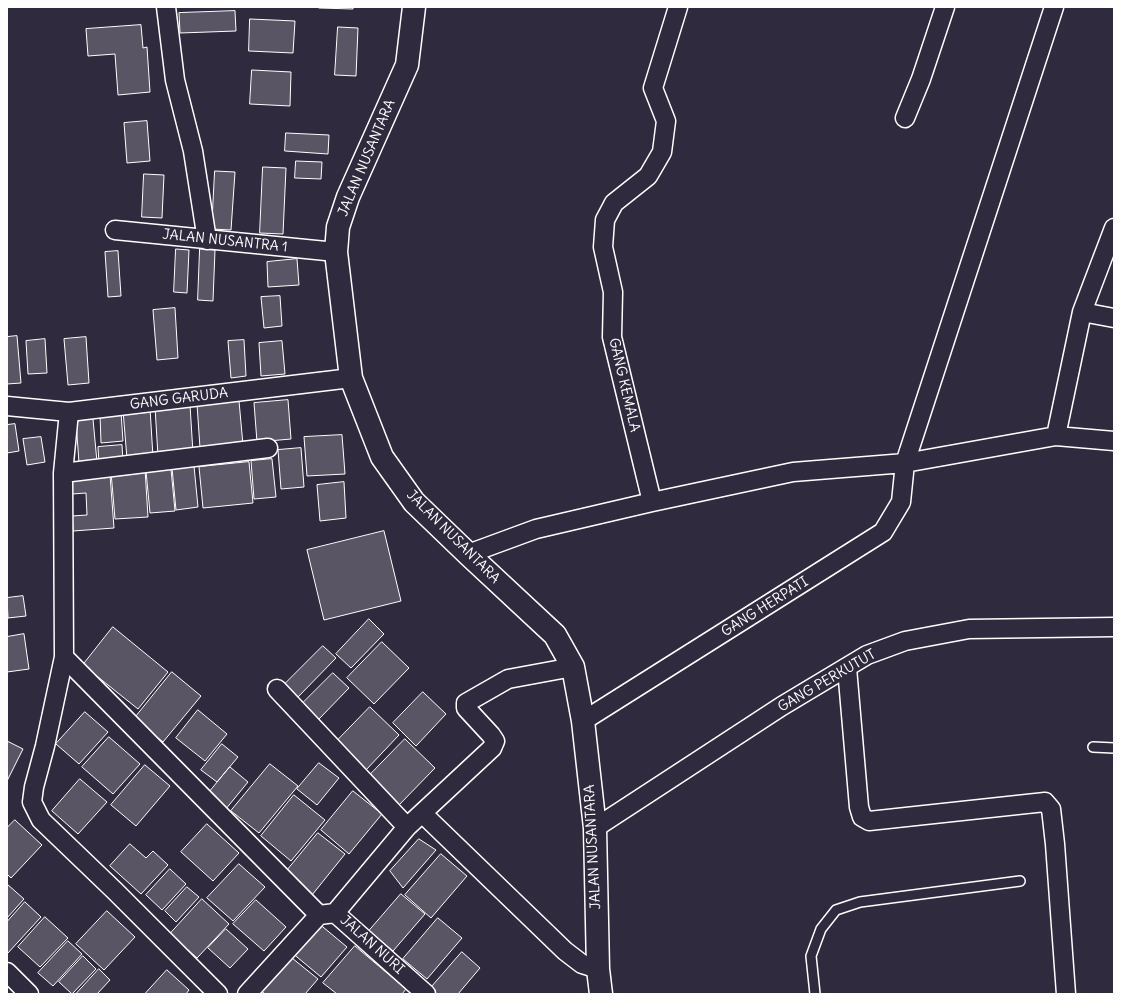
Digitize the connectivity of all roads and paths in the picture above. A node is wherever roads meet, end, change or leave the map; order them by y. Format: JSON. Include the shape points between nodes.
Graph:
{"nodes":[{"id":1,"x":166,"y":7,"type":"edge"},
{"id":2,"x":414,"y":7,"type":"edge"},
{"id":3,"x":678,"y":7,"type":"edge"},
{"id":4,"x":944,"y":7,"type":"edge"},
{"id":5,"x":1054,"y":7,"type":"edge"},
{"id":6,"x":905,"y":118,"type":"dead end"},
{"id":7,"x":1114,"y":228,"type":"edge"},
{"id":8,"x":115,"y":230,"type":"dead end"},
{"id":9,"x":208,"y":240,"type":"junction"},
{"id":10,"x":336,"y":252,"type":"junction"},
{"id":11,"x":1082,"y":312,"type":"junction"},
{"id":12,"x":1114,"y":318,"type":"edge"},
{"id":13,"x":351,"y":378,"type":"junction"},
{"id":14,"x":7,"y":406,"type":"edge"},
{"id":15,"x":69,"y":412,"type":"junction"},
{"id":16,"x":1056,"y":436,"type":"junction"},
{"id":17,"x":1114,"y":442,"type":"edge"},
{"id":18,"x":268,"y":448,"type":"dead end"},
{"id":19,"x":905,"y":463,"type":"junction"},
{"id":20,"x":63,"y":472,"type":"junction"},
{"id":21,"x":652,"y":502,"type":"junction"},
{"id":22,"x":468,"y":554,"type":"junction"},
{"id":23,"x":1114,"y":627,"type":"edge"},
{"id":24,"x":64,"y":657,"type":"junction"},
{"id":25,"x":573,"y":667,"type":"junction"},
{"id":26,"x":847,"y":668,"type":"junction"},
{"id":27,"x":277,"y":689,"type":"dead end"},
{"id":28,"x":584,"y":722,"type":"junction"},
{"id":29,"x":1093,"y":747,"type":"dead end"},
{"id":30,"x":1114,"y":748,"type":"edge"},
{"id":31,"x":422,"y":813,"type":"junction"},
{"id":32,"x":407,"y":827,"type":"junction"},
{"id":33,"x":595,"y":828,"type":"junction"},
{"id":34,"x":1020,"y":881,"type":"dead end"},
{"id":35,"x":327,"y":914,"type":"junction"},
{"id":36,"x":598,"y":969,"type":"junction"},
{"id":37,"x":7,"y":972,"type":"edge"},
{"id":38,"x":29,"y":994,"type":"edge"},
{"id":39,"x":218,"y":994,"type":"edge"},
{"id":40,"x":247,"y":994,"type":"edge"},
{"id":41,"x":426,"y":994,"type":"edge"},
{"id":42,"x":601,"y":994,"type":"edge"},
{"id":43,"x":816,"y":994,"type":"edge"},
{"id":44,"x":1066,"y":994,"type":"edge"}],
"edges":[{"from":1,"to":9,"type":"street","via":[[175,80],[193,151]]},
{"from":2,"to":10,"type":"street","name":"JALAN NUSANTARA","via":[[407,65],[348,197],[338,228]]},
{"from":3,"to":21,"type":"street","name":"GANG KEMALA","via":[[653,88],[666,121],[662,152],[648,176],[614,203],[606,220],[603,247],[614,292],[612,337]]},
{"from":4,"to":6,"type":"street","via":[[921,79]]},
{"from":5,"to":19,"type":"street","name":"GANG HERPATI"},
{"from":7,"to":11,"type":"street"},
{"from":8,"to":9,"type":"street","name":"JALAN NUSANTRA 1"},
{"from":9,"to":10,"type":"street","name":"JALAN NUSANTRA 1"},
{"from":10,"to":13,"type":"street","name":"JALAN NUSANTARA"},
{"from":11,"to":12,"type":"street"},
{"from":11,"to":16,"type":"street"},
{"from":13,"to":15,"type":"street","name":"GANG GARUDA"},
{"from":13,"to":22,"type":"street","name":"JALAN NUSANTARA","via":[[382,457],[414,502]]},
{"from":14,"to":15,"type":"street","name":"GANG GARUDA"},
{"from":15,"to":20,"type":"street"},
{"from":16,"to":17,"type":"street"},
{"from":16,"to":19,"type":"street"},
{"from":18,"to":20,"type":"street"},
{"from":19,"to":21,"type":"street","via":[[793,472]]},
{"from":19,"to":28,"type":"street","name":"GANG HERPATI","via":[[901,502],[883,532]]},
{"from":20,"to":24,"type":"street"},
{"from":21,"to":22,"type":"street","via":[[536,529]]},
{"from":22,"to":25,"type":"street","name":"JALAN NUSANTARA","via":[[555,635]]},
{"from":23,"to":26,"type":"street","name":"GANG PERKUTUT","via":[[969,629],[905,640],[867,655]]},
{"from":24,"to":35,"type":"street","name":"JALAN NURI"},
{"from":24,"to":39,"type":"street","via":[[32,802],[41,820]]},
{"from":25,"to":28,"type":"street","name":"JALAN NUSANTARA"},
{"from":25,"to":31,"type":"street","via":[[508,679],[466,703],[466,708],[495,741],[492,748]]},
{"from":26,"to":33,"type":"street","name":"GANG PERKUTUT","via":[[782,706]]},
{"from":26,"to":44,"type":"street","via":[[862,817],[869,821],[1045,802],[1051,809]]},
{"from":27,"to":32,"type":"street"},
{"from":28,"to":33,"type":"street","name":"JALAN NUSANTARA"},
{"from":29,"to":30,"type":"lane"},
{"from":31,"to":32,"type":"street"},
{"from":31,"to":36,"type":"street","via":[[565,951],[582,964]]},
{"from":32,"to":35,"type":"street"},
{"from":33,"to":36,"type":"street","name":"JALAN NUSANTARA"},
{"from":34,"to":43,"type":"lane","via":[[860,902],[836,910],[821,929],[811,956]]},
{"from":35,"to":40,"type":"street"},
{"from":35,"to":41,"type":"street","name":"JALAN NURI"},
{"from":36,"to":42,"type":"street","name":"JALAN NUSANTARA"},
{"from":37,"to":38,"type":"street"}]}
